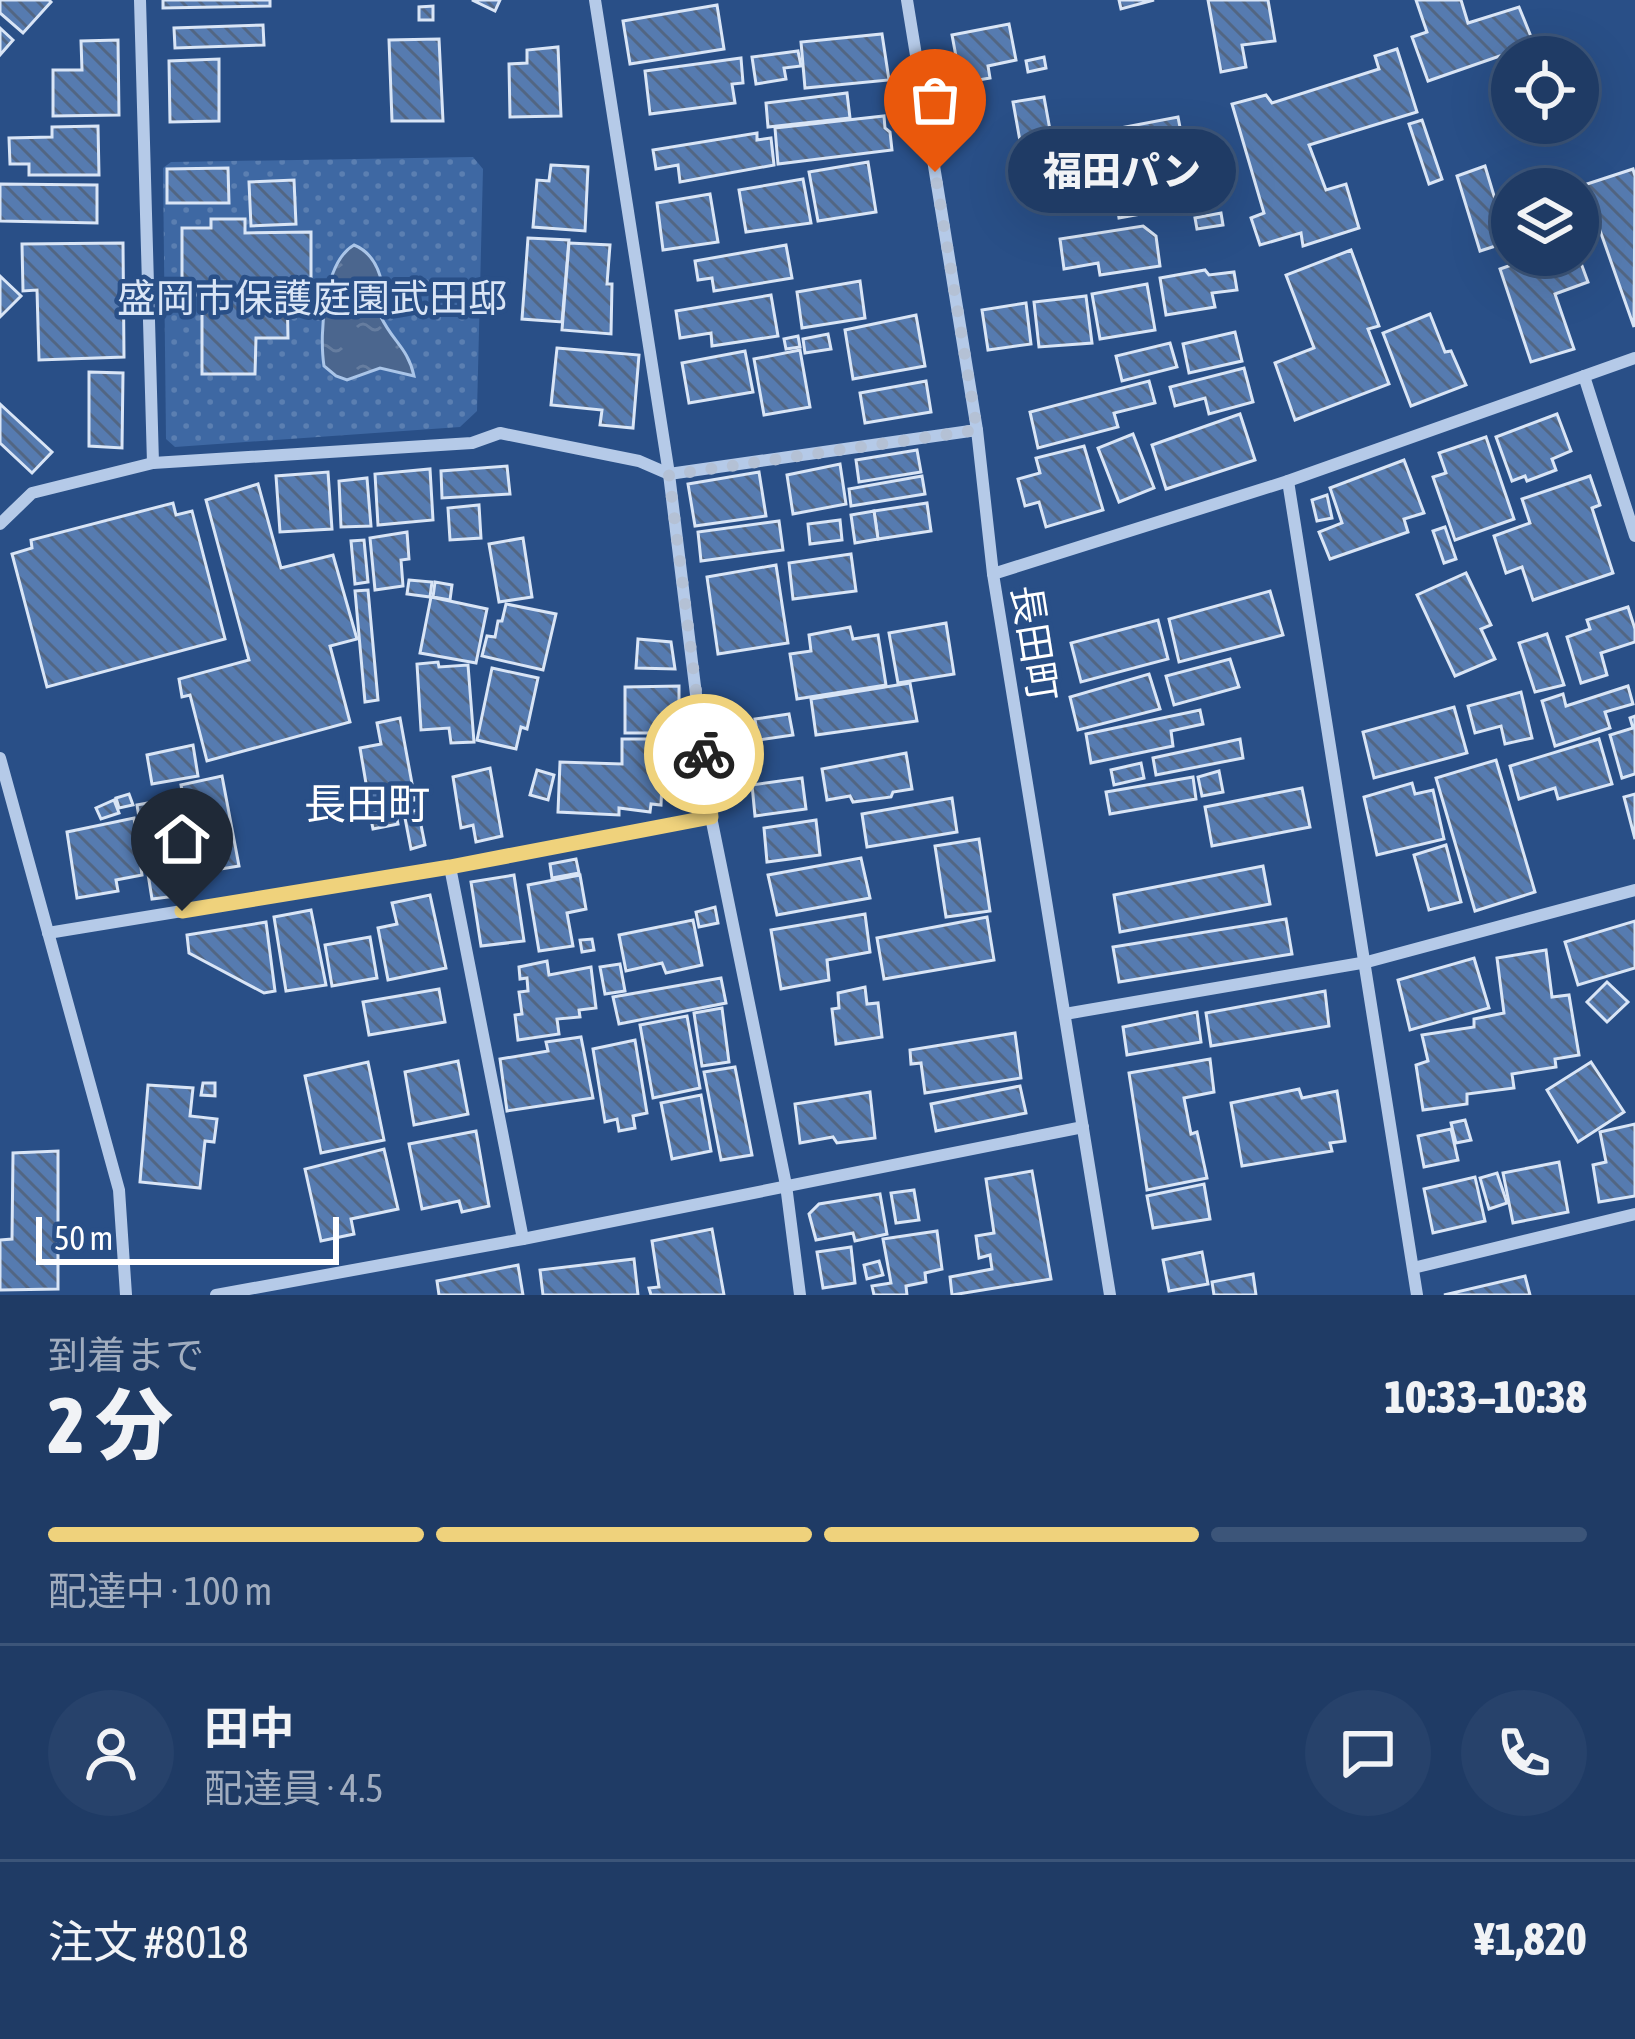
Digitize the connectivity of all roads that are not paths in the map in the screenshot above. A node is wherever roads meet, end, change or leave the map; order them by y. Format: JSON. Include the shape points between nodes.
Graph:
{"nodes":[{"id":1,"x":140,"y":0,"type":"edge"},
{"id":2,"x":595,"y":0,"type":"edge"},
{"id":3,"x":907,"y":0,"type":"edge"},
{"id":4,"x":1635,"y":358,"type":"edge"},
{"id":5,"x":1584,"y":376,"type":"junction"},
{"id":6,"x":977,"y":430,"type":"junction"},
{"id":7,"x":153,"y":463,"type":"junction"},
{"id":8,"x":669,"y":475,"type":"junction"},
{"id":9,"x":1288,"y":482,"type":"junction"},
{"id":10,"x":0,"y":524,"type":"edge"},
{"id":11,"x":1635,"y":536,"type":"edge"},
{"id":12,"x":993,"y":574,"type":"junction"},
{"id":13,"x":0,"y":758,"type":"edge"},
{"id":14,"x":711,"y":817,"type":"junction"},
{"id":15,"x":450,"y":867,"type":"junction"},
{"id":16,"x":1635,"y":890,"type":"edge"},
{"id":17,"x":48,"y":933,"type":"junction"},
{"id":18,"x":1366,"y":962,"type":"junction"},
{"id":19,"x":1065,"y":1014,"type":"junction"},
{"id":20,"x":1083,"y":1127,"type":"junction"},
{"id":21,"x":786,"y":1185,"type":"junction"},
{"id":22,"x":1635,"y":1214,"type":"edge"},
{"id":23,"x":523,"y":1239,"type":"junction"},
{"id":24,"x":1413,"y":1268,"type":"junction"},
{"id":25,"x":126,"y":1295,"type":"edge"},
{"id":26,"x":216,"y":1295,"type":"edge"},
{"id":27,"x":800,"y":1295,"type":"edge"},
{"id":28,"x":1110,"y":1295,"type":"edge"},
{"id":29,"x":1418,"y":1295,"type":"edge"}],
"edges":[{"from":1,"to":7,"type":"street"},
{"from":2,"to":8,"type":"street"},
{"from":3,"to":6,"type":"street","name":"長田町"},
{"from":4,"to":5,"type":"street"},
{"from":5,"to":9,"type":"street"},
{"from":5,"to":11,"type":"street"},
{"from":6,"to":8,"type":"street"},
{"from":6,"to":12,"type":"street","name":"長田町"},
{"from":7,"to":8,"type":"street","via":[[472,443],[500,434],[640,461]]},
{"from":7,"to":10,"type":"street","via":[[32,493]]},
{"from":8,"to":14,"type":"street"},
{"from":9,"to":12,"type":"street"},
{"from":9,"to":18,"type":"street"},
{"from":12,"to":19,"type":"street","name":"長田町"},
{"from":13,"to":17,"type":"street"},
{"from":14,"to":15,"type":"street"},
{"from":14,"to":21,"type":"street"},
{"from":15,"to":17,"type":"street"},
{"from":15,"to":23,"type":"street"},
{"from":16,"to":18,"type":"street"},
{"from":17,"to":25,"type":"street","via":[[119,1190]]},
{"from":18,"to":19,"type":"street"},
{"from":18,"to":24,"type":"street"},
{"from":19,"to":20,"type":"street","name":"長田町"},
{"from":20,"to":21,"type":"street"},
{"from":20,"to":28,"type":"street","name":"長田町"},
{"from":21,"to":23,"type":"street"},
{"from":21,"to":27,"type":"street"},
{"from":22,"to":24,"type":"street"},
{"from":23,"to":26,"type":"street"},
{"from":24,"to":29,"type":"street"}]}
